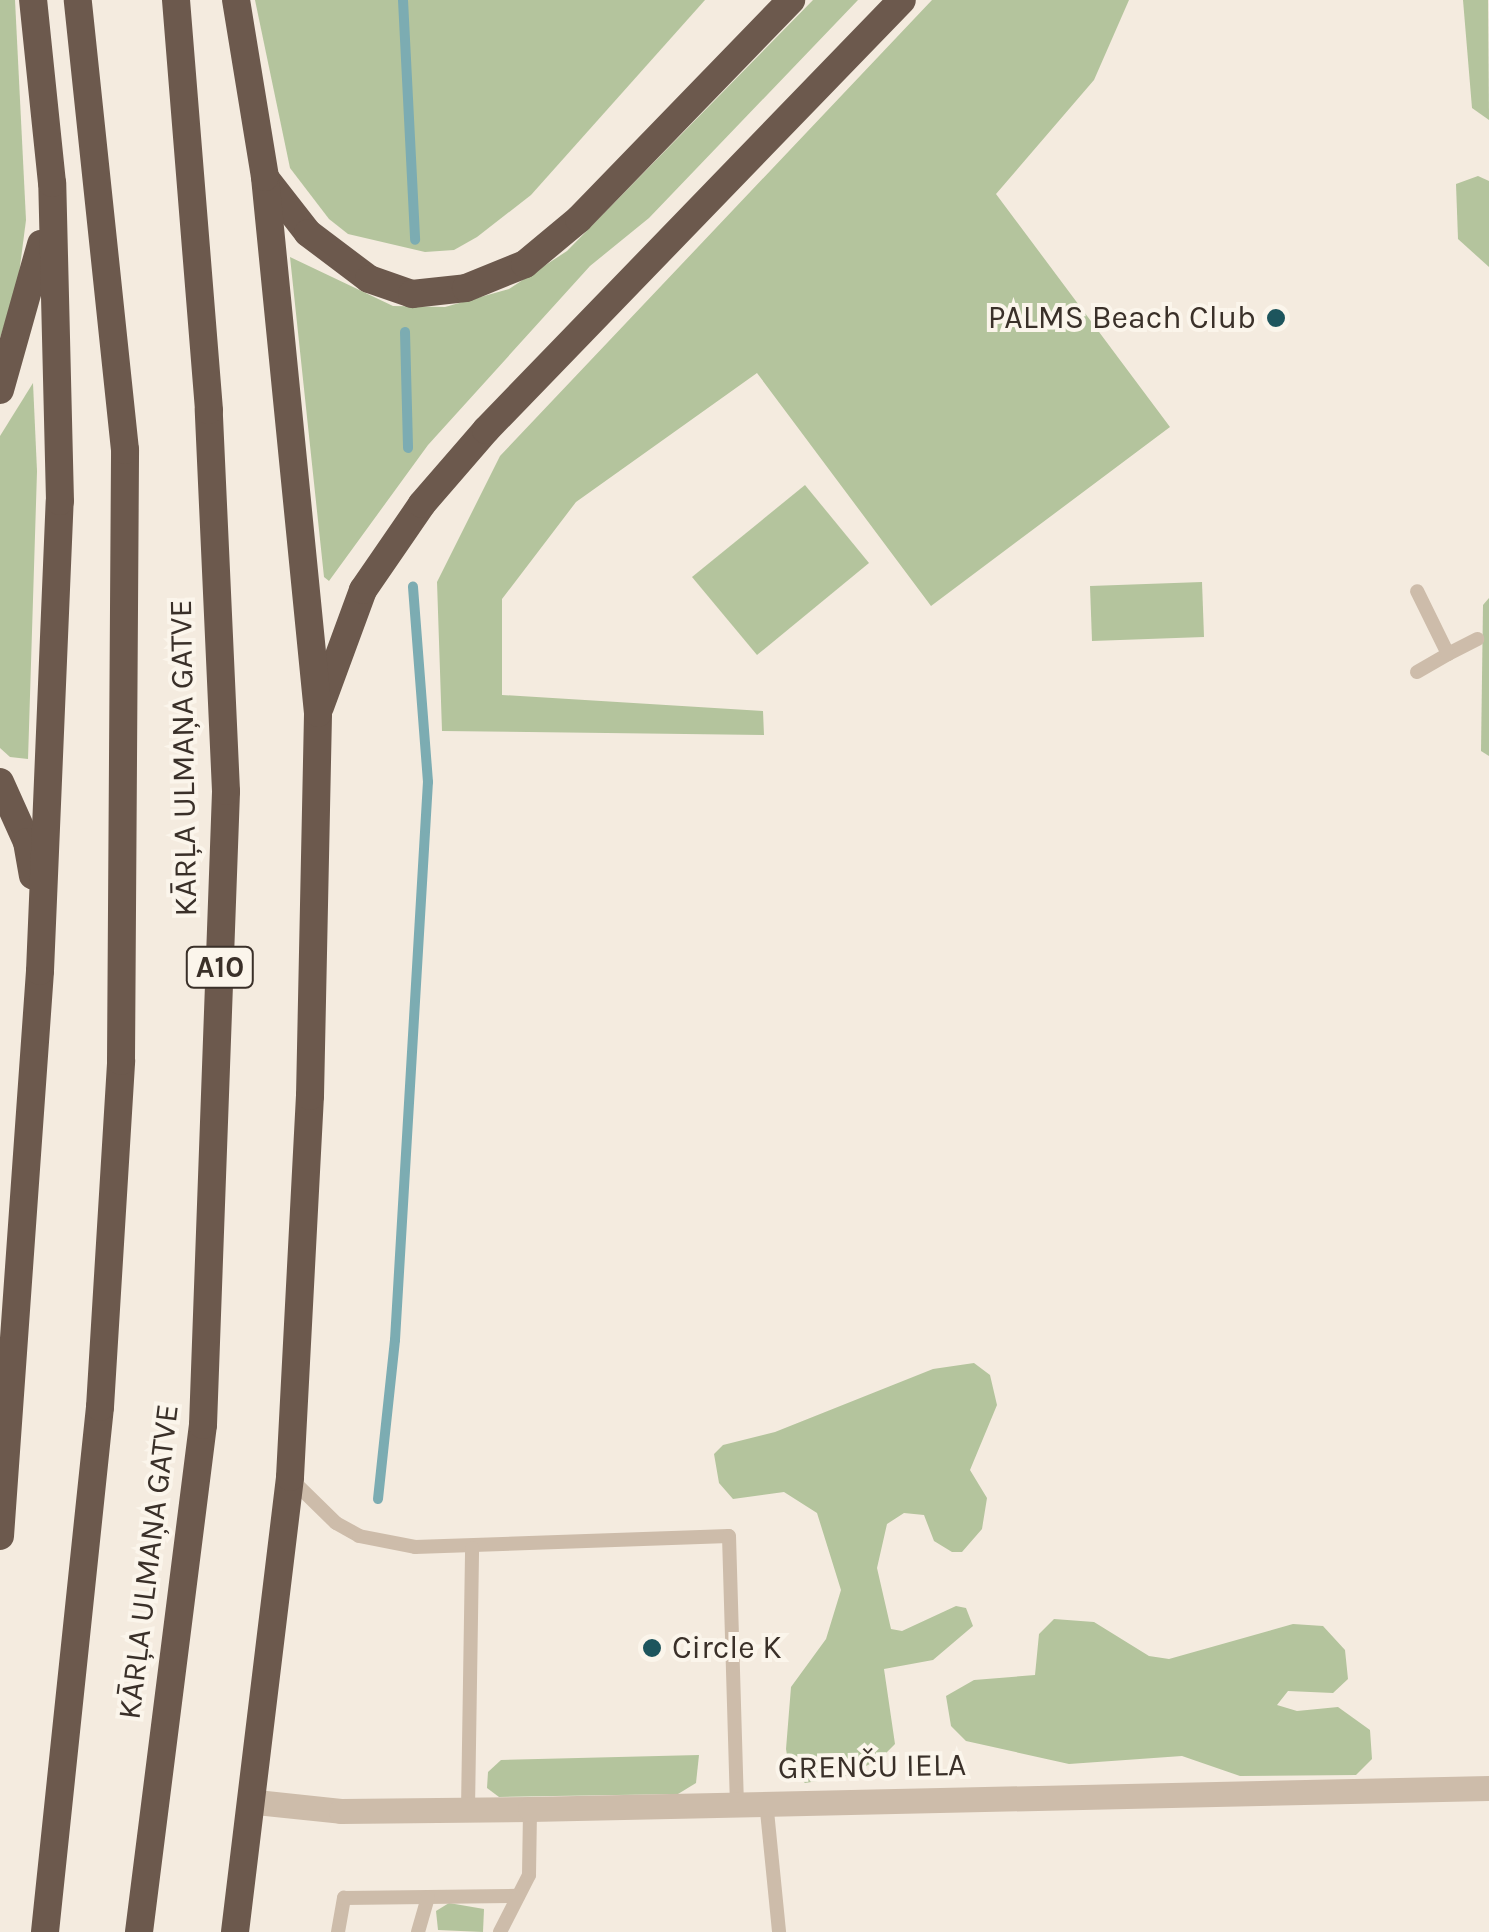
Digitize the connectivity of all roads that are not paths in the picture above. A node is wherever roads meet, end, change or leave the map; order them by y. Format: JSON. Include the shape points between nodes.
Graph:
{"nodes":[{"id":1,"x":33,"y":0,"type":"edge"},
{"id":2,"x":78,"y":0,"type":"edge"},
{"id":3,"x":176,"y":0,"type":"edge"},
{"id":4,"x":236,"y":0,"type":"edge"},
{"id":5,"x":791,"y":0,"type":"edge"},
{"id":6,"x":902,"y":0,"type":"edge"},
{"id":7,"x":265,"y":177,"type":"junction"},
{"id":8,"x":52,"y":184,"type":"junction"},
{"id":9,"x":0,"y":390,"type":"edge"},
{"id":10,"x":1417,"y":591,"type":"dead end"},
{"id":11,"x":1477,"y":639,"type":"dead end"},
{"id":12,"x":1448,"y":654,"type":"junction"},
{"id":13,"x":1417,"y":672,"type":"dead end"},
{"id":14,"x":318,"y":714,"type":"junction"},
{"id":15,"x":0,"y":782,"type":"edge"},
{"id":16,"x":40,"y":972,"type":"junction"},
{"id":17,"x":290,"y":1477,"type":"junction"},
{"id":18,"x":0,"y":1536,"type":"edge"},
{"id":19,"x":472,"y":1548,"type":"junction"},
{"id":20,"x":1489,"y":1788,"type":"edge"},
{"id":21,"x":766,"y":1800,"type":"junction"},
{"id":22,"x":256,"y":1802,"type":"junction"},
{"id":23,"x":737,"y":1802,"type":"junction"},
{"id":24,"x":468,"y":1809,"type":"junction"},
{"id":25,"x":530,"y":1809,"type":"junction"},
{"id":26,"x":518,"y":1896,"type":"junction"},
{"id":27,"x":428,"y":1897,"type":"junction"},
{"id":28,"x":45,"y":1932,"type":"edge"},
{"id":29,"x":139,"y":1932,"type":"edge"},
{"id":30,"x":235,"y":1932,"type":"edge"},
{"id":31,"x":338,"y":1932,"type":"edge"},
{"id":32,"x":418,"y":1932,"type":"edge"},
{"id":33,"x":500,"y":1932,"type":"edge"},
{"id":34,"x":779,"y":1932,"type":"edge"}],
"edges":[{"from":1,"to":8,"type":"highway"},
{"from":2,"to":28,"type":"highway","name":"KĀRĻA ULMAŅA GATVE","via":[[125,450],[121,1060],[100,1408]]},
{"from":3,"to":29,"type":"highway","name":"KĀRĻA ULMAŅA GATVE","number":"A10","via":[[208,390],[226,791],[203,1425]]},
{"from":4,"to":7,"type":"highway"},
{"from":5,"to":7,"type":"highway","via":[[579,218],[525,264],[466,288],[412,294],[369,279],[308,234]]},
{"from":6,"to":14,"type":"highway","via":[[422,504],[362,590]]},
{"from":7,"to":14,"type":"highway"},
{"from":8,"to":9,"type":"highway","via":[[35,280]]},
{"from":8,"to":16,"type":"highway","via":[[60,501]]},
{"from":10,"to":12,"type":"lane"},
{"from":11,"to":12,"type":"lane"},
{"from":12,"to":13,"type":"lane"},
{"from":14,"to":17,"type":"highway","via":[[310,1096]]},
{"from":15,"to":16,"type":"highway","via":[[27,842]]},
{"from":16,"to":18,"type":"highway"},
{"from":17,"to":19,"type":"lane","via":[[320,1511],[359,1536]]},
{"from":17,"to":22,"type":"highway"},
{"from":19,"to":23,"type":"lane","via":[[729,1536]]},
{"from":19,"to":24,"type":"lane"},
{"from":20,"to":21,"type":"street","name":"GRENČU IELA"},
{"from":21,"to":23,"type":"street","name":"GRENČU IELA"},
{"from":21,"to":34,"type":"lane"},
{"from":22,"to":24,"type":"street","name":"GRENČU IELA","via":[[341,1810]]},
{"from":22,"to":30,"type":"highway"},
{"from":23,"to":25,"type":"street","name":"GRENČU IELA"},
{"from":24,"to":25,"type":"street","name":"GRENČU IELA"},
{"from":25,"to":26,"type":"lane","via":[[529,1875]]},
{"from":26,"to":27,"type":"lane"},
{"from":26,"to":33,"type":"lane"},
{"from":27,"to":31,"type":"lane","via":[[344,1898]]},
{"from":27,"to":32,"type":"lane"}]}
